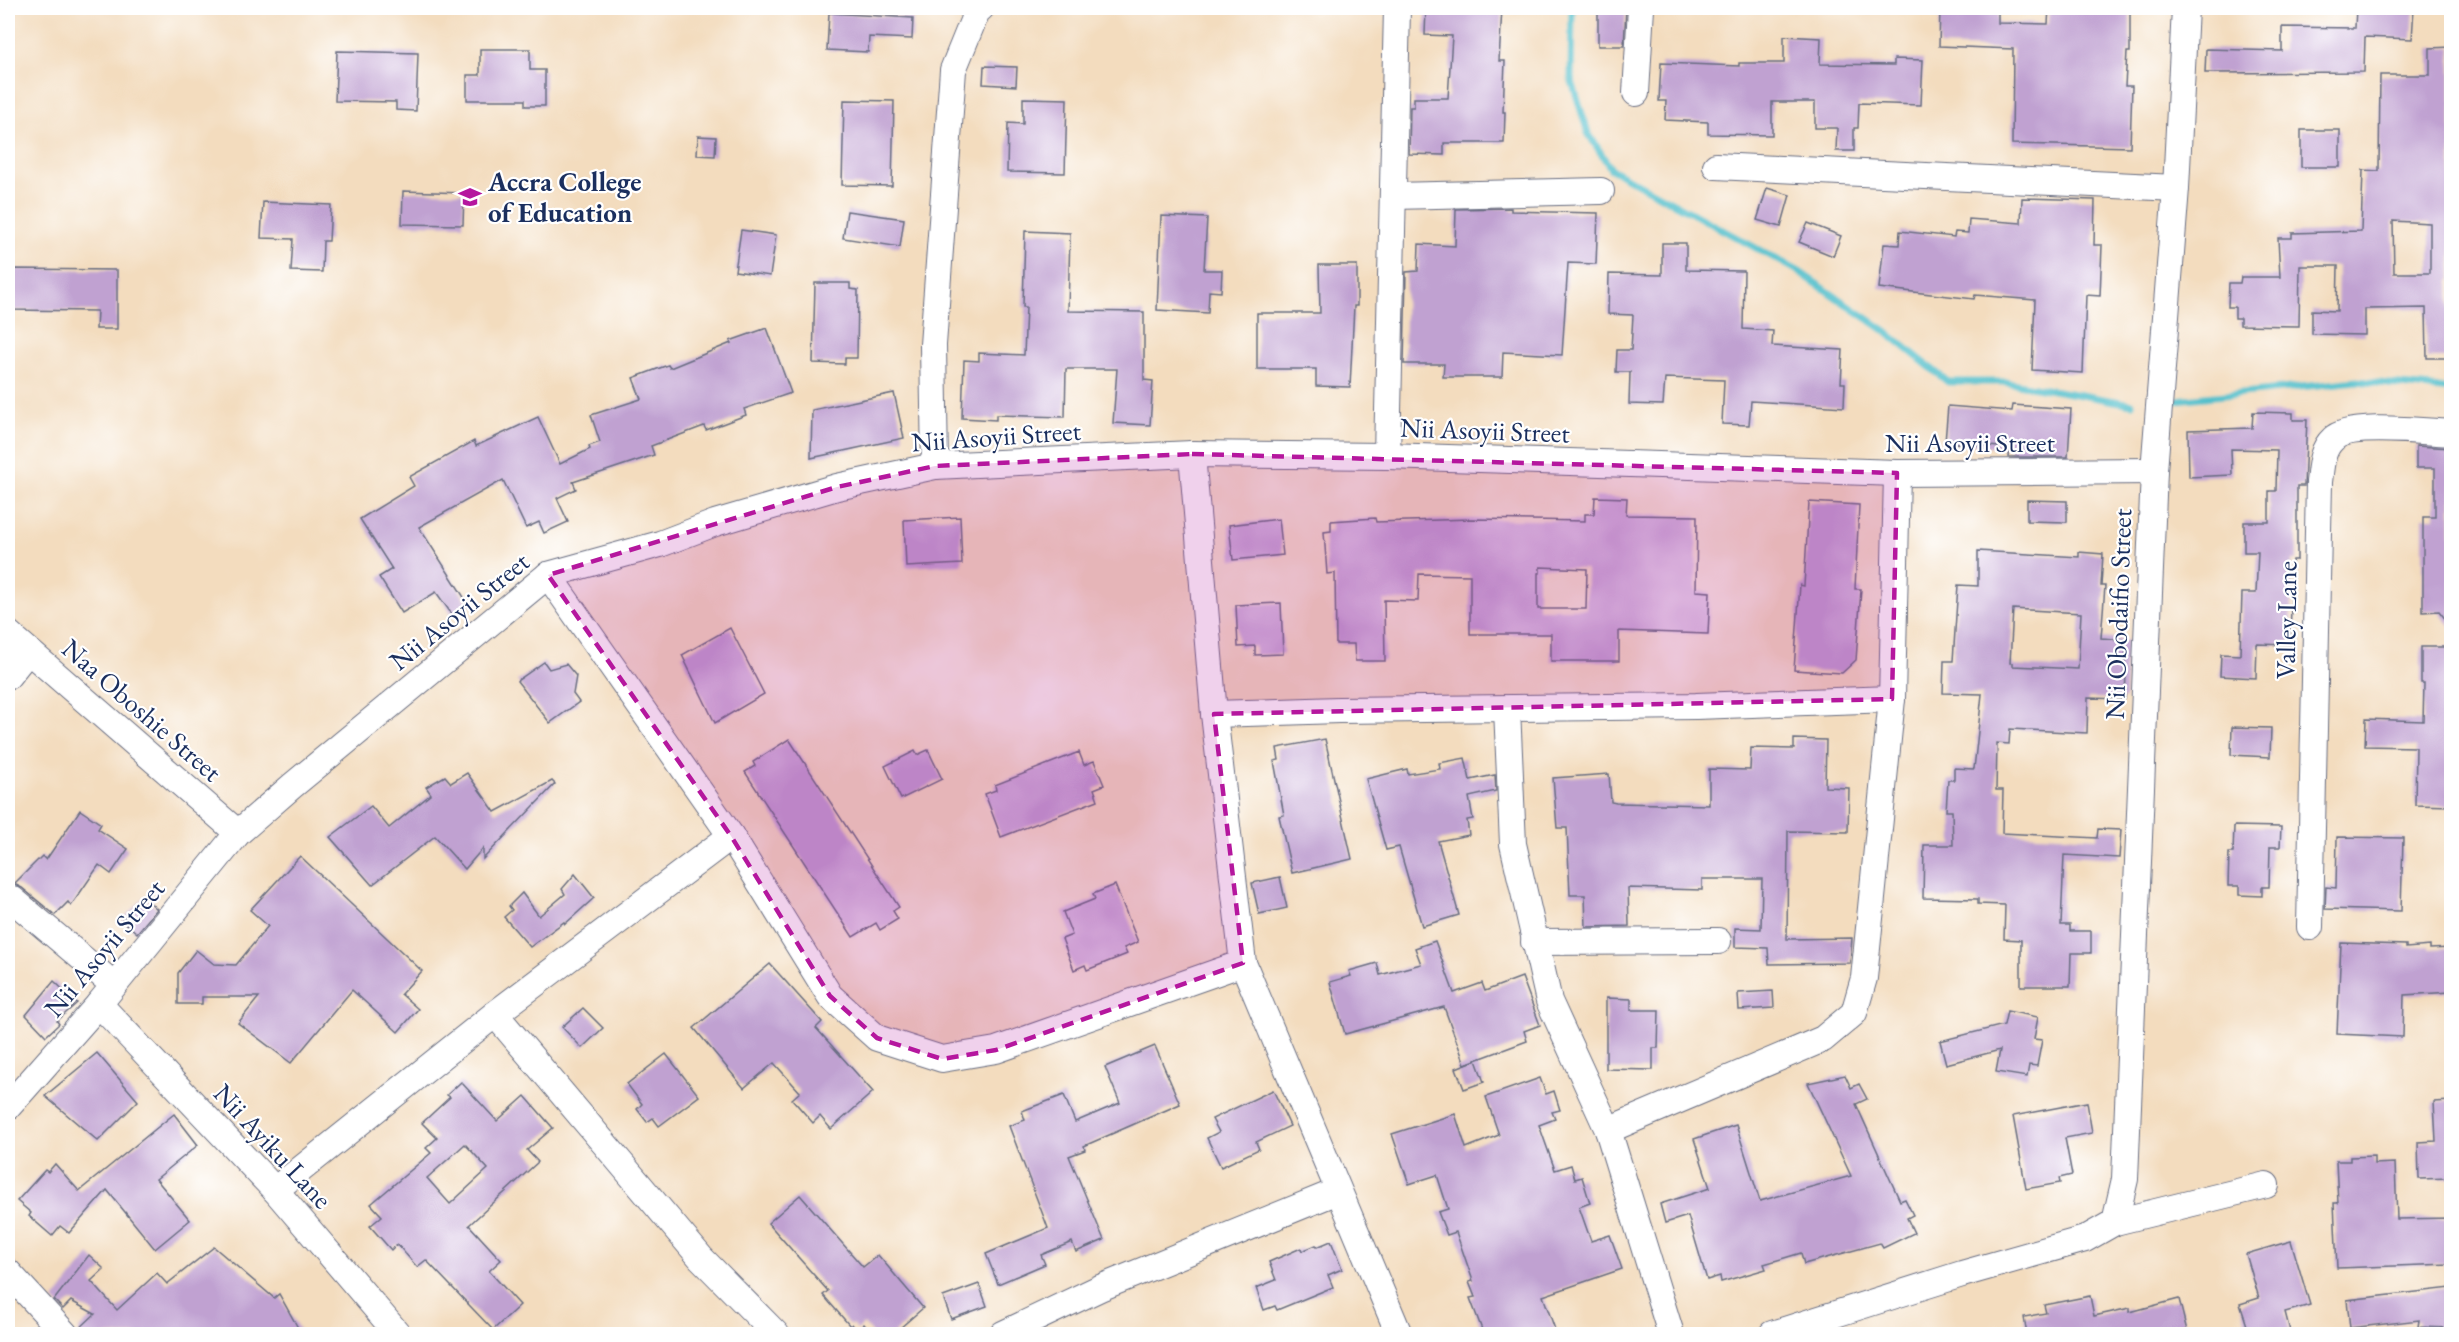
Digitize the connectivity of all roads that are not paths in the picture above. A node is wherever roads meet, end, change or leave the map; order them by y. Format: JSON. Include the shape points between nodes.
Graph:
{"nodes":[{"id":1,"x":981,"y":8,"type":"edge"},
{"id":2,"x":1397,"y":8,"type":"edge"},
{"id":3,"x":1641,"y":8,"type":"edge"},
{"id":4,"x":2185,"y":8,"type":"edge"},
{"id":5,"x":1636,"y":93,"type":"dead end"},
{"id":6,"x":1716,"y":166,"type":"dead end"},
{"id":7,"x":2176,"y":188,"type":"junction"},
{"id":8,"x":1600,"y":190,"type":"dead end"},
{"id":9,"x":1393,"y":196,"type":"junction"},
{"id":10,"x":2451,"y":433,"type":"edge"},
{"id":11,"x":1192,"y":454,"type":"junction"},
{"id":12,"x":1387,"y":456,"type":"junction"},
{"id":13,"x":935,"y":466,"type":"junction"},
{"id":14,"x":2154,"y":471,"type":"junction"},
{"id":15,"x":1897,"y":473,"type":"junction"},
{"id":16,"x":548,"y":575,"type":"junction"},
{"id":17,"x":8,"y":633,"type":"edge"},
{"id":18,"x":28,"y":651,"type":"junction"},
{"id":19,"x":8,"y":676,"type":"edge"},
{"id":20,"x":1892,"y":699,"type":"junction"},
{"id":21,"x":1507,"y":709,"type":"junction"},
{"id":22,"x":1214,"y":714,"type":"junction"},
{"id":23,"x":238,"y":833,"type":"junction"},
{"id":24,"x":731,"y":836,"type":"junction"},
{"id":25,"x":12,"y":899,"type":"dead end"},
{"id":26,"x":2310,"y":927,"type":"dead end"},
{"id":27,"x":1718,"y":940,"type":"dead end"},
{"id":28,"x":1534,"y":942,"type":"junction"},
{"id":29,"x":1244,"y":963,"type":"junction"},
{"id":30,"x":106,"y":994,"type":"junction"},
{"id":31,"x":495,"y":1014,"type":"junction"},
{"id":32,"x":8,"y":1107,"type":"edge"},
{"id":33,"x":1608,"y":1130,"type":"junction"},
{"id":34,"x":2266,"y":1185,"type":"dead end"},
{"id":35,"x":275,"y":1190,"type":"junction"},
{"id":36,"x":1338,"y":1191,"type":"junction"},
{"id":37,"x":2115,"y":1222,"type":"junction"},
{"id":38,"x":8,"y":1272,"type":"edge"},
{"id":39,"x":65,"y":1335,"type":"edge"},
{"id":40,"x":398,"y":1335,"type":"edge"},
{"id":41,"x":776,"y":1335,"type":"edge"},
{"id":42,"x":1003,"y":1335,"type":"edge"},
{"id":43,"x":1399,"y":1335,"type":"edge"},
{"id":44,"x":1671,"y":1335,"type":"edge"},
{"id":45,"x":1772,"y":1335,"type":"edge"}],
"edges":[{"from":1,"to":13,"type":"street","via":[[953,70],[933,345]]},
{"from":2,"to":9,"type":"street"},
{"from":3,"to":5,"type":"street"},
{"from":4,"to":7,"type":"street","name":"Nii Obodaifio Street"},
{"from":6,"to":7,"type":"street"},
{"from":7,"to":14,"type":"street","name":"Nii Obodaifio Street"},
{"from":8,"to":9,"type":"street"},
{"from":9,"to":12,"type":"street"},
{"from":10,"to":26,"type":"street","name":"Valley Lane","via":[[2357,429],[2334,437],[2323,453],[2319,482]]},
{"from":11,"to":12,"type":"street","name":"Nii Asoyii Street"},
{"from":11,"to":13,"type":"street","name":"Nii Asoyii Street"},
{"from":11,"to":22,"type":"street"},
{"from":12,"to":15,"type":"street","name":"Nii Asoyii Street"},
{"from":13,"to":16,"type":"street","name":"Nii Asoyii Street","via":[[837,488]]},
{"from":14,"to":15,"type":"street","name":"Nii Asoyii Street"},
{"from":14,"to":37,"type":"street","name":"Nii Obodaifio Street","via":[[2125,1179]]},
{"from":15,"to":20,"type":"street"},
{"from":16,"to":23,"type":"street","name":"Nii Asoyii Street"},
{"from":16,"to":24,"type":"street"},
{"from":17,"to":18,"type":"street","name":"Naa Oboshie Street"},
{"from":18,"to":19,"type":"street"},
{"from":18,"to":23,"type":"street","name":"Naa Oboshie Street"},
{"from":20,"to":21,"type":"street"},
{"from":20,"to":33,"type":"street","via":[[1864,978],[1854,1013],[1823,1039]]},
{"from":21,"to":22,"type":"street"},
{"from":21,"to":28,"type":"street","via":[[1513,844]]},
{"from":22,"to":29,"type":"street"},
{"from":23,"to":30,"type":"street","name":"Nii Asoyii Street"},
{"from":24,"to":29,"type":"street","via":[[830,996],[877,1038],[942,1059],[996,1050]]},
{"from":24,"to":31,"type":"street"},
{"from":25,"to":30,"type":"street","name":"Nii Ayiku Lane"},
{"from":27,"to":28,"type":"street"},
{"from":28,"to":33,"type":"street","via":[[1549,1001]]},
{"from":29,"to":36,"type":"street"},
{"from":30,"to":32,"type":"street","name":"Nii Asoyii Street"},
{"from":30,"to":35,"type":"street","name":"Nii Ayiku Lane"},
{"from":31,"to":35,"type":"street"},
{"from":31,"to":41,"type":"street","via":[[701,1258]]},
{"from":33,"to":44,"type":"street"},
{"from":34,"to":37,"type":"street"},
{"from":35,"to":40,"type":"street","name":"Nii Ayiku Lane"},
{"from":36,"to":42,"type":"street","via":[[1100,1288]]},
{"from":36,"to":43,"type":"street"},
{"from":37,"to":45,"type":"street","via":[[2085,1239]]},
{"from":38,"to":39,"type":"street"}]}
